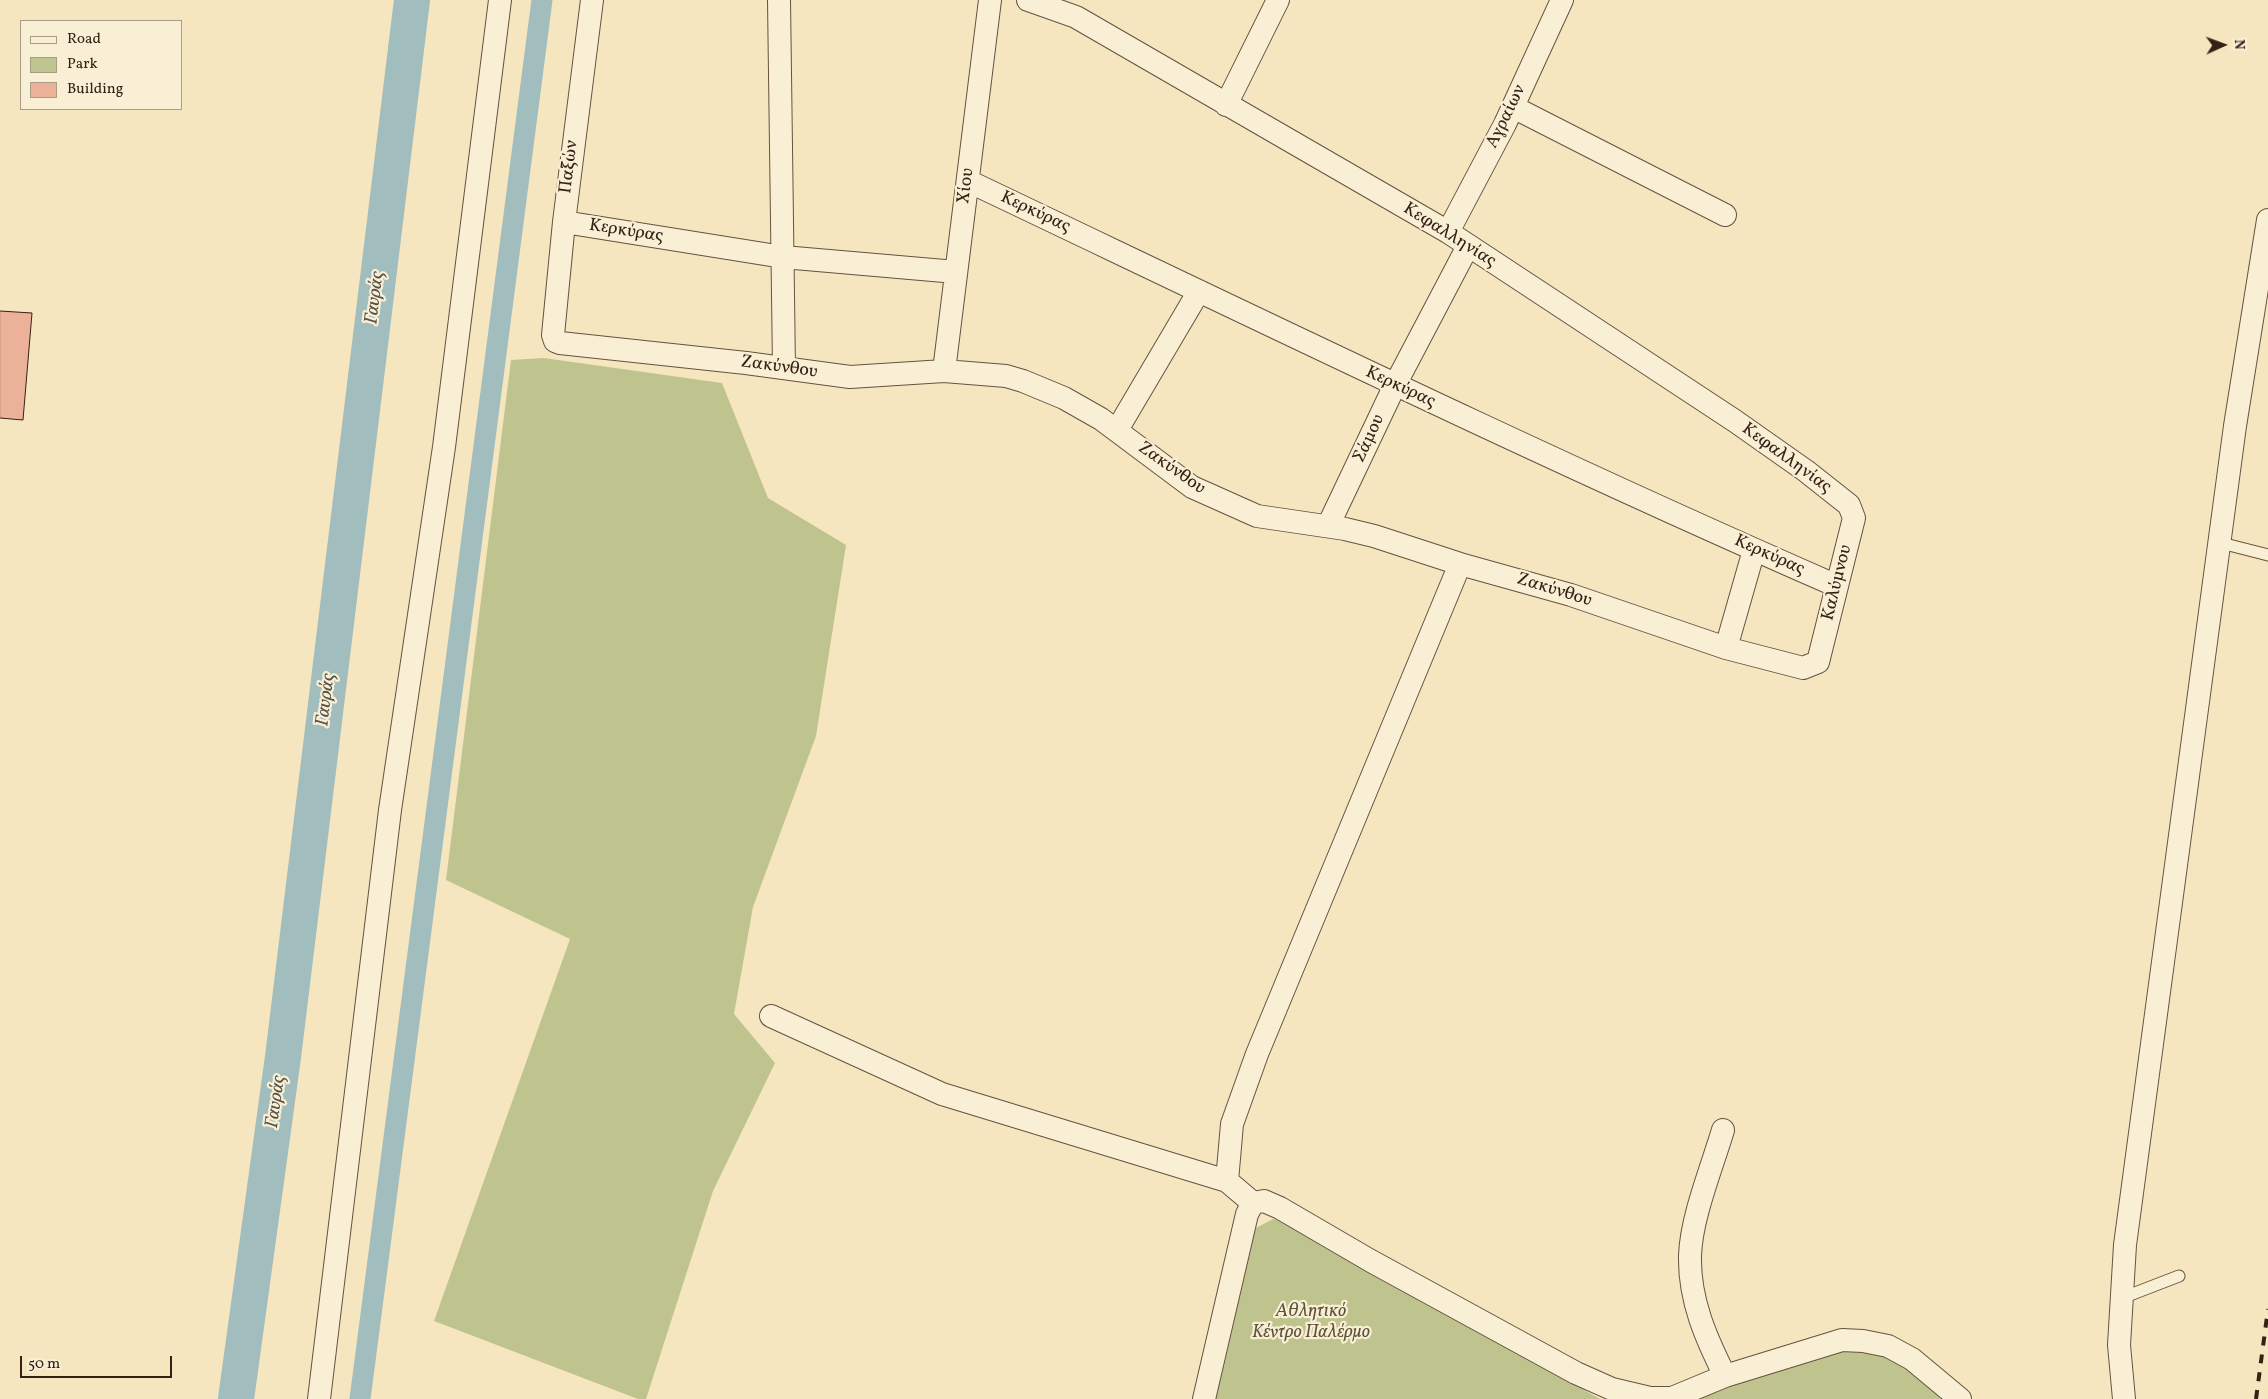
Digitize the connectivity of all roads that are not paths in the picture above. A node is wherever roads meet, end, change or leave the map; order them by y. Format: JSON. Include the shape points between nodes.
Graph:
{"nodes":[{"id":1,"x":500,"y":0,"type":"edge"},
{"id":2,"x":592,"y":0,"type":"edge"},
{"id":3,"x":779,"y":0,"type":"edge"},
{"id":4,"x":990,"y":0,"type":"edge"},
{"id":5,"x":1028,"y":0,"type":"edge"},
{"id":6,"x":1278,"y":0,"type":"edge"},
{"id":7,"x":1562,"y":0,"type":"edge"},
{"id":8,"x":1081,"y":9,"type":"edge"},
{"id":9,"x":1226,"y":105,"type":"junction"},
{"id":10,"x":1513,"y":107,"type":"junction"},
{"id":11,"x":968,"y":181,"type":"junction"},
{"id":12,"x":1725,"y":216,"type":"dead end"},
{"id":13,"x":2268,"y":220,"type":"edge"},
{"id":14,"x":564,"y":222,"type":"junction"},
{"id":15,"x":1448,"y":232,"type":"junction"},
{"id":16,"x":1468,"y":246,"type":"junction"},
{"id":17,"x":783,"y":257,"type":"junction"},
{"id":18,"x":956,"y":272,"type":"junction"},
{"id":19,"x":1199,"y":291,"type":"junction"},
{"id":20,"x":553,"y":335,"type":"joint"},
{"id":21,"x":784,"y":368,"type":"junction"},
{"id":22,"x":944,"y":371,"type":"junction"},
{"id":23,"x":1395,"y":385,"type":"junction"},
{"id":24,"x":1117,"y":430,"type":"junction"},
{"id":25,"x":1849,"y":505,"type":"joint"},
{"id":26,"x":1328,"y":526,"type":"junction"},
{"id":27,"x":2220,"y":543,"type":"junction"},
{"id":28,"x":1754,"y":550,"type":"junction"},
{"id":29,"x":2268,"y":555,"type":"edge"},
{"id":30,"x":1460,"y":564,"type":"junction"},
{"id":31,"x":1837,"y":586,"type":"junction"},
{"id":32,"x":1726,"y":648,"type":"junction"},
{"id":33,"x":1818,"y":662,"type":"joint"},
{"id":34,"x":771,"y":1016,"type":"dead end"},
{"id":35,"x":1723,"y":1130,"type":"dead end"},
{"id":36,"x":1227,"y":1181,"type":"junction"},
{"id":37,"x":1253,"y":1203,"type":"junction"},
{"id":38,"x":2179,"y":1276,"type":"dead end"},
{"id":39,"x":2122,"y":1298,"type":"junction"},
{"id":40,"x":1725,"y":1376,"type":"junction"},
{"id":41,"x":319,"y":1399,"type":"edge"},
{"id":42,"x":1204,"y":1399,"type":"edge"},
{"id":43,"x":1960,"y":1399,"type":"edge"},
{"id":44,"x":2124,"y":1399,"type":"edge"}],
"edges":[{"from":1,"to":41,"type":"street","via":[[444,448],[390,810]]},
{"from":2,"to":14,"type":"street","name":"Παξών"},
{"from":3,"to":17,"type":"street"},
{"from":4,"to":11,"type":"street","name":"Χίου"},
{"from":5,"to":8,"type":"street","name":"Κεφαλληνίας"},
{"from":6,"to":9,"type":"street"},
{"from":7,"to":10,"type":"street","name":"Αγραίων"},
{"from":8,"to":9,"type":"street","name":"Κεφαλληνίας"},
{"from":9,"to":15,"type":"street","name":"Κεφαλληνίας"},
{"from":10,"to":12,"type":"street"},
{"from":10,"to":15,"type":"street","name":"Αγραίων"},
{"from":11,"to":18,"type":"street","name":"Χίου"},
{"from":11,"to":19,"type":"street","name":"Κερκύρας"},
{"from":13,"to":27,"type":"street"},
{"from":14,"to":17,"type":"street","name":"Κερκύρας"},
{"from":14,"to":20,"type":"street","name":"Παξών"},
{"from":15,"to":16,"type":"street","name":"Κεφαλληνίας"},
{"from":16,"to":23,"type":"street","name":"Σάμου"},
{"from":16,"to":25,"type":"street","name":"Κεφαλληνίας","via":[[1735,421]]},
{"from":17,"to":18,"type":"street","name":"Κερκύρας"},
{"from":17,"to":21,"type":"street"},
{"from":18,"to":22,"type":"street","name":"Χίου"},
{"from":19,"to":23,"type":"street","name":"Κερκύρας"},
{"from":19,"to":24,"type":"street"},
{"from":20,"to":21,"type":"street","name":"Ζακύνθου","via":[[554,340],[560,343]]},
{"from":21,"to":22,"type":"street","name":"Ζακύνθου","via":[[866,378]]},
{"from":22,"to":24,"type":"street","name":"Ζακύνθου","via":[[1024,380],[1064,398]]},
{"from":23,"to":26,"type":"street","name":"Σάμου"},
{"from":23,"to":28,"type":"street","name":"Κερκύρας"},
{"from":24,"to":26,"type":"street","name":"Ζακύνθου","via":[[1178,477],[1216,499],[1256,516]]},
{"from":25,"to":31,"type":"street","name":"Καλύμνου","via":[[1854,518]]},
{"from":26,"to":30,"type":"street","name":"Ζακύνθου","via":[[1374,536]]},
{"from":27,"to":29,"type":"lane"},
{"from":27,"to":39,"type":"street","via":[[2127,1235]]},
{"from":28,"to":31,"type":"street","name":"Κερκύρας"},
{"from":28,"to":32,"type":"street"},
{"from":30,"to":32,"type":"street","name":"Ζακύνθου","via":[[1571,595]]},
{"from":30,"to":36,"type":"street","via":[[1257,1054],[1232,1124]]},
{"from":31,"to":33,"type":"street","name":"Καλύμνου"},
{"from":32,"to":33,"type":"street","name":"Ζακύνθου","via":[[1803,668]]},
{"from":34,"to":36,"type":"street","via":[[942,1094]]},
{"from":35,"to":40,"type":"street","via":[[1690,1255],[1698,1314]]},
{"from":36,"to":37,"type":"street"},
{"from":37,"to":40,"type":"street","via":[[1264,1201],[1280,1208],[1576,1373],[1612,1389],[1650,1398],[1672,1398]]},
{"from":37,"to":42,"type":"street","via":[[1247,1214]]},
{"from":38,"to":39,"type":"lane"},
{"from":39,"to":44,"type":"street","via":[[2119,1345]]},
{"from":40,"to":43,"type":"street","via":[[1842,1340],[1863,1341],[1888,1346],[1912,1359]]}]}
